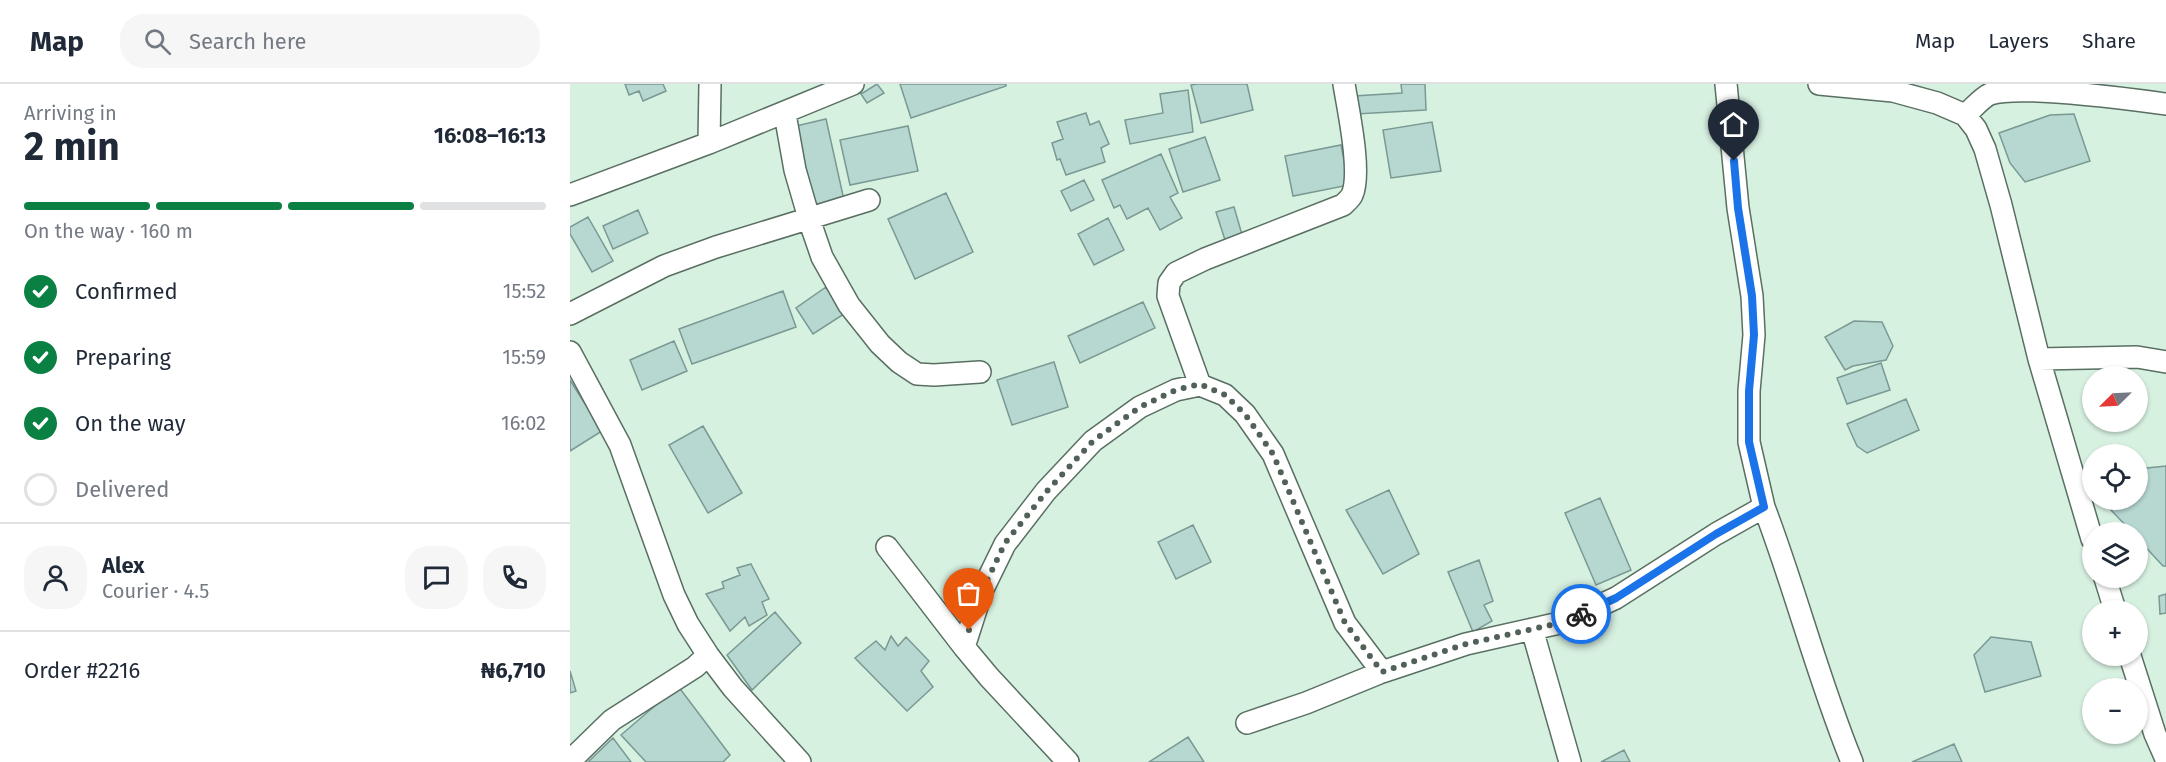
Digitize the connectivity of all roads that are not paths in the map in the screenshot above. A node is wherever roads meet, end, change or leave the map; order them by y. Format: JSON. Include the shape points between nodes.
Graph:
{"nodes":[{"id":1,"x":710,"y":84,"type":"edge"},
{"id":2,"x":853,"y":84,"type":"edge"},
{"id":3,"x":1344,"y":84,"type":"edge"},
{"id":4,"x":1726,"y":84,"type":"edge"},
{"id":5,"x":1819,"y":84,"type":"edge"},
{"id":6,"x":2013,"y":86,"type":"edge"},
{"id":7,"x":2166,"y":104,"type":"edge"},
{"id":8,"x":785,"y":114,"type":"junction"},
{"id":9,"x":1965,"y":115,"type":"junction"},
{"id":10,"x":709,"y":143,"type":"junction"},
{"id":11,"x":570,"y":195,"type":"edge"},
{"id":12,"x":869,"y":200,"type":"dead end"},
{"id":13,"x":810,"y":219,"type":"junction"},
{"id":14,"x":570,"y":314,"type":"edge"},
{"id":15,"x":570,"y":352,"type":"edge"},
{"id":16,"x":2039,"y":359,"type":"junction"},
{"id":17,"x":2166,"y":362,"type":"edge"},
{"id":18,"x":980,"y":372,"type":"dead end"},
{"id":19,"x":1200,"y":384,"type":"junction"},
{"id":20,"x":1764,"y":507,"type":"junction"},
{"id":21,"x":2087,"y":522,"type":"edge"},
{"id":22,"x":887,"y":547,"type":"dead end"},
{"id":23,"x":1532,"y":629,"type":"junction"},
{"id":24,"x":964,"y":647,"type":"junction"},
{"id":25,"x":708,"y":655,"type":"junction"},
{"id":26,"x":2133,"y":666,"type":"edge"},
{"id":27,"x":1382,"y":672,"type":"junction"},
{"id":28,"x":1247,"y":723,"type":"dead end"},
{"id":29,"x":2166,"y":759,"type":"edge"},
{"id":30,"x":570,"y":762,"type":"edge"},
{"id":31,"x":800,"y":762,"type":"edge"},
{"id":32,"x":1068,"y":762,"type":"edge"},
{"id":33,"x":1570,"y":762,"type":"edge"},
{"id":34,"x":1852,"y":762,"type":"edge"}],
"edges":[{"from":1,"to":10,"type":"street"},
{"from":2,"to":8,"type":"street"},
{"from":3,"to":19,"type":"street","via":[[1356,181],[1352,196],[1343,205],[1176,273],[1169,283],[1168,296]]},
{"from":4,"to":20,"type":"street","via":[[1738,208],[1752,296],[1749,442]]},
{"from":5,"to":9,"type":"street","via":[[1893,91]]},
{"from":6,"to":7,"type":"street"},
{"from":6,"to":9,"type":"street","via":[[1989,94]]},
{"from":8,"to":10,"type":"street"},
{"from":8,"to":13,"type":"street","via":[[795,170]]},
{"from":9,"to":16,"type":"street","via":[[1976,129],[1988,160]]},
{"from":10,"to":11,"type":"street"},
{"from":12,"to":13,"type":"street"},
{"from":13,"to":14,"type":"street","via":[[664,266]]},
{"from":13,"to":18,"type":"street","via":[[822,257],[849,305],[899,362],[917,374]]},
{"from":15,"to":25,"type":"street","via":[[620,445],[674,595]]},
{"from":16,"to":17,"type":"street","via":[[2137,357]]},
{"from":16,"to":21,"type":"street"},
{"from":19,"to":24,"type":"street","via":[[1140,407],[1093,441],[1047,491],[1005,543],[982,591]]},
{"from":19,"to":27,"type":"street","via":[[1225,395],[1245,414],[1273,454],[1345,623]]},
{"from":20,"to":23,"type":"street","via":[[1616,598],[1564,622]]},
{"from":20,"to":34,"type":"street"},
{"from":22,"to":24,"type":"street"},
{"from":23,"to":27,"type":"street","via":[[1466,644]]},
{"from":23,"to":33,"type":"street"},
{"from":24,"to":32,"type":"street"},
{"from":25,"to":30,"type":"street","via":[[612,720]]},
{"from":25,"to":31,"type":"street"},
{"from":26,"to":29,"type":"street"},
{"from":27,"to":28,"type":"street"}]}
